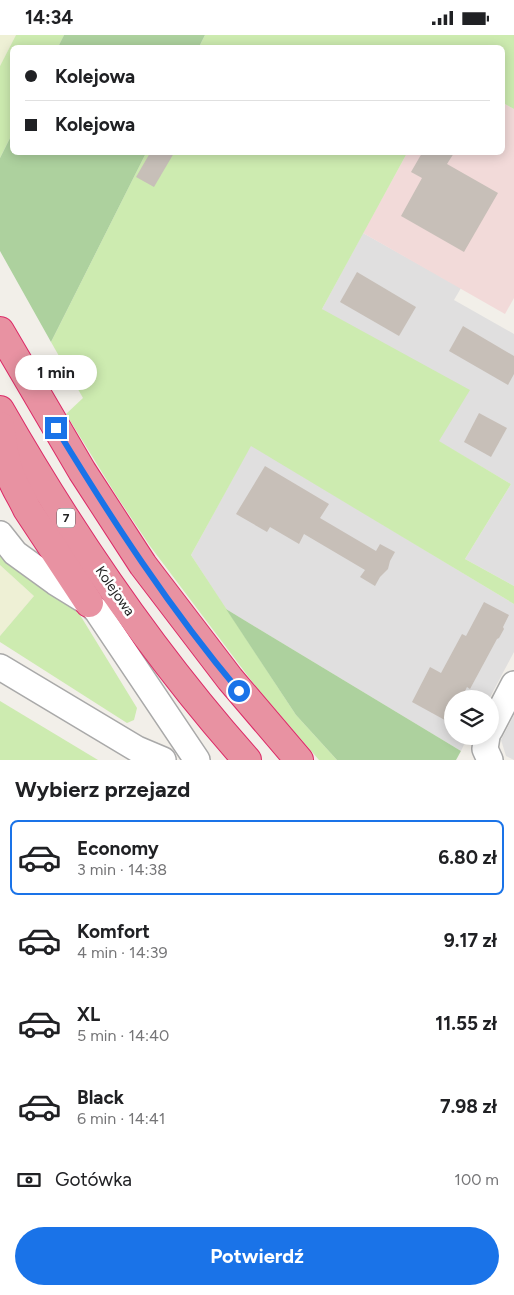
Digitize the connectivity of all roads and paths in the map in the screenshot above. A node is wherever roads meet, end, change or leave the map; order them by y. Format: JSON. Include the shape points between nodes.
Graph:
{"nodes":[{"id":1,"x":0,"y":331,"type":"edge"},
{"id":2,"x":0,"y":410,"type":"edge"},
{"id":3,"x":0,"y":426,"type":"edge"},
{"id":4,"x":0,"y":534,"type":"edge"},
{"id":5,"x":89,"y":603,"type":"junction"},
{"id":6,"x":0,"y":667,"type":"edge"},
{"id":7,"x":514,"y":684,"type":"edge"},
{"id":8,"x":499,"y":713,"type":"edge"},
{"id":9,"x":486,"y":745,"type":"edge"},
{"id":10,"x":163,"y":760,"type":"edge"},
{"id":11,"x":196,"y":760,"type":"edge"},
{"id":12,"x":247,"y":760,"type":"edge"},
{"id":13,"x":299,"y":760,"type":"edge"},
{"id":14,"x":490,"y":760,"type":"edge"}],
"edges":[{"from":1,"to":13,"type":"highway","via":[[143,565],[230,679]]},
{"from":2,"to":12,"type":"highway","name":"Kolejowa","number":"7","via":[[106,579],[166,662]]},
{"from":3,"to":5,"type":"highway","via":[[10,476],[27,509]]},
{"from":4,"to":5,"type":"street","name":"Kolejowa","via":[[15,553]]},
{"from":5,"to":11,"type":"street","name":"Kolejowa"},
{"from":6,"to":10,"type":"street","via":[[137,749]]},
{"from":7,"to":8,"type":"street"},
{"from":9,"to":14,"type":"street"}]}
